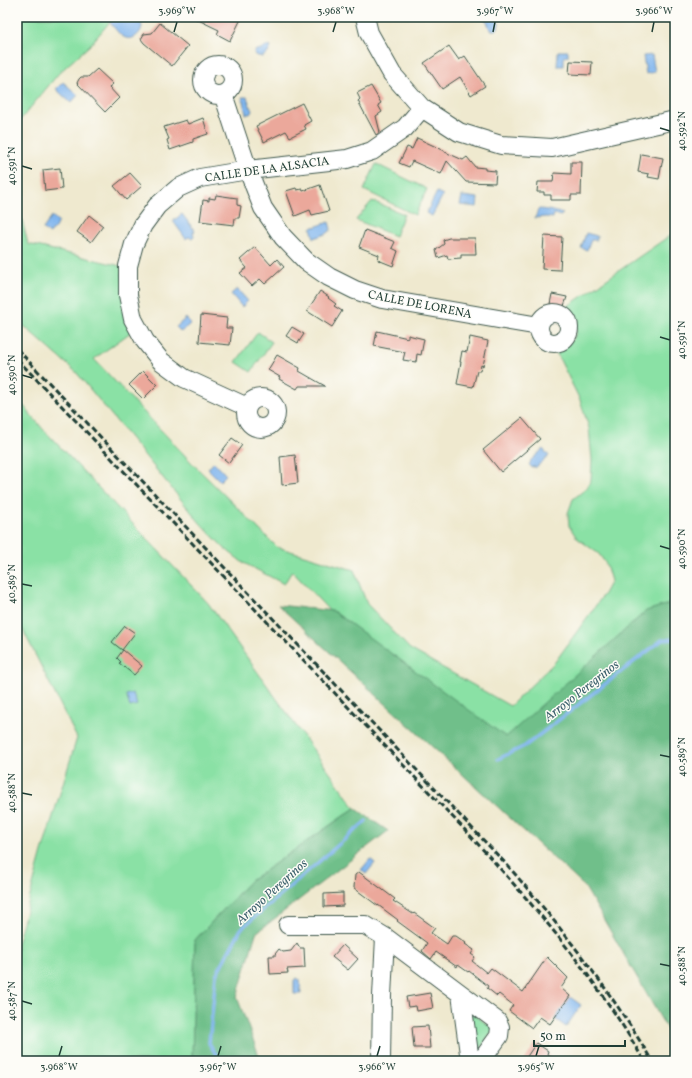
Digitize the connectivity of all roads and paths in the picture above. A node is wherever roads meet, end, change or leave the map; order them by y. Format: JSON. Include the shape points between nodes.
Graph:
{"nodes":[{"id":1,"x":365,"y":17,"type":"edge"},
{"id":2,"x":223,"y":94,"type":"dead end"},
{"id":3,"x":422,"y":108,"type":"junction"},
{"id":4,"x":675,"y":120,"type":"edge"},
{"id":5,"x":248,"y":170,"type":"junction"},
{"id":6,"x":539,"y":326,"type":"dead end"},
{"id":7,"x":248,"y":407,"type":"dead end"},
{"id":8,"x":288,"y":925,"type":"dead end"},
{"id":9,"x":385,"y":937,"type":"junction"},
{"id":10,"x":412,"y":958,"type":"junction"},
{"id":11,"x":383,"y":969,"type":"junction"},
{"id":12,"x":461,"y":994,"type":"junction"},
{"id":13,"x":381,"y":1061,"type":"edge"},
{"id":14,"x":470,"y":1061,"type":"edge"},
{"id":15,"x":481,"y":1061,"type":"edge"}],
"edges":[{"from":1,"to":3,"type":"street","via":[[369,33],[392,74]]},
{"from":2,"to":5,"type":"street","name":"CALLE DE LORENA"},
{"from":3,"to":4,"type":"street","via":[[459,132],[501,145],[552,148]]},
{"from":3,"to":5,"type":"street","name":"CALLE DE LA ALSACIA","via":[[405,128],[372,151],[347,159]]},
{"from":5,"to":6,"type":"street","name":"CALLE DE LORENA","via":[[263,208],[283,237],[306,261],[329,277],[355,290],[382,299]]},
{"from":5,"to":7,"type":"street","name":"CALLE DE LA ALSACIA","via":[[200,178],[178,188],[157,206],[143,225],[128,266],[128,295],[133,318],[145,341],[161,361],[184,378]]},
{"from":8,"to":9,"type":"street","via":[[365,925]]},
{"from":9,"to":10,"type":"street"},
{"from":9,"to":11,"type":"street"},
{"from":10,"to":11,"type":"street","via":[[398,960]]},
{"from":10,"to":12,"type":"street"},
{"from":11,"to":13,"type":"street"},
{"from":12,"to":14,"type":"street"},
{"from":12,"to":15,"type":"street","via":[[497,1020],[500,1027],[499,1036]]}]}
